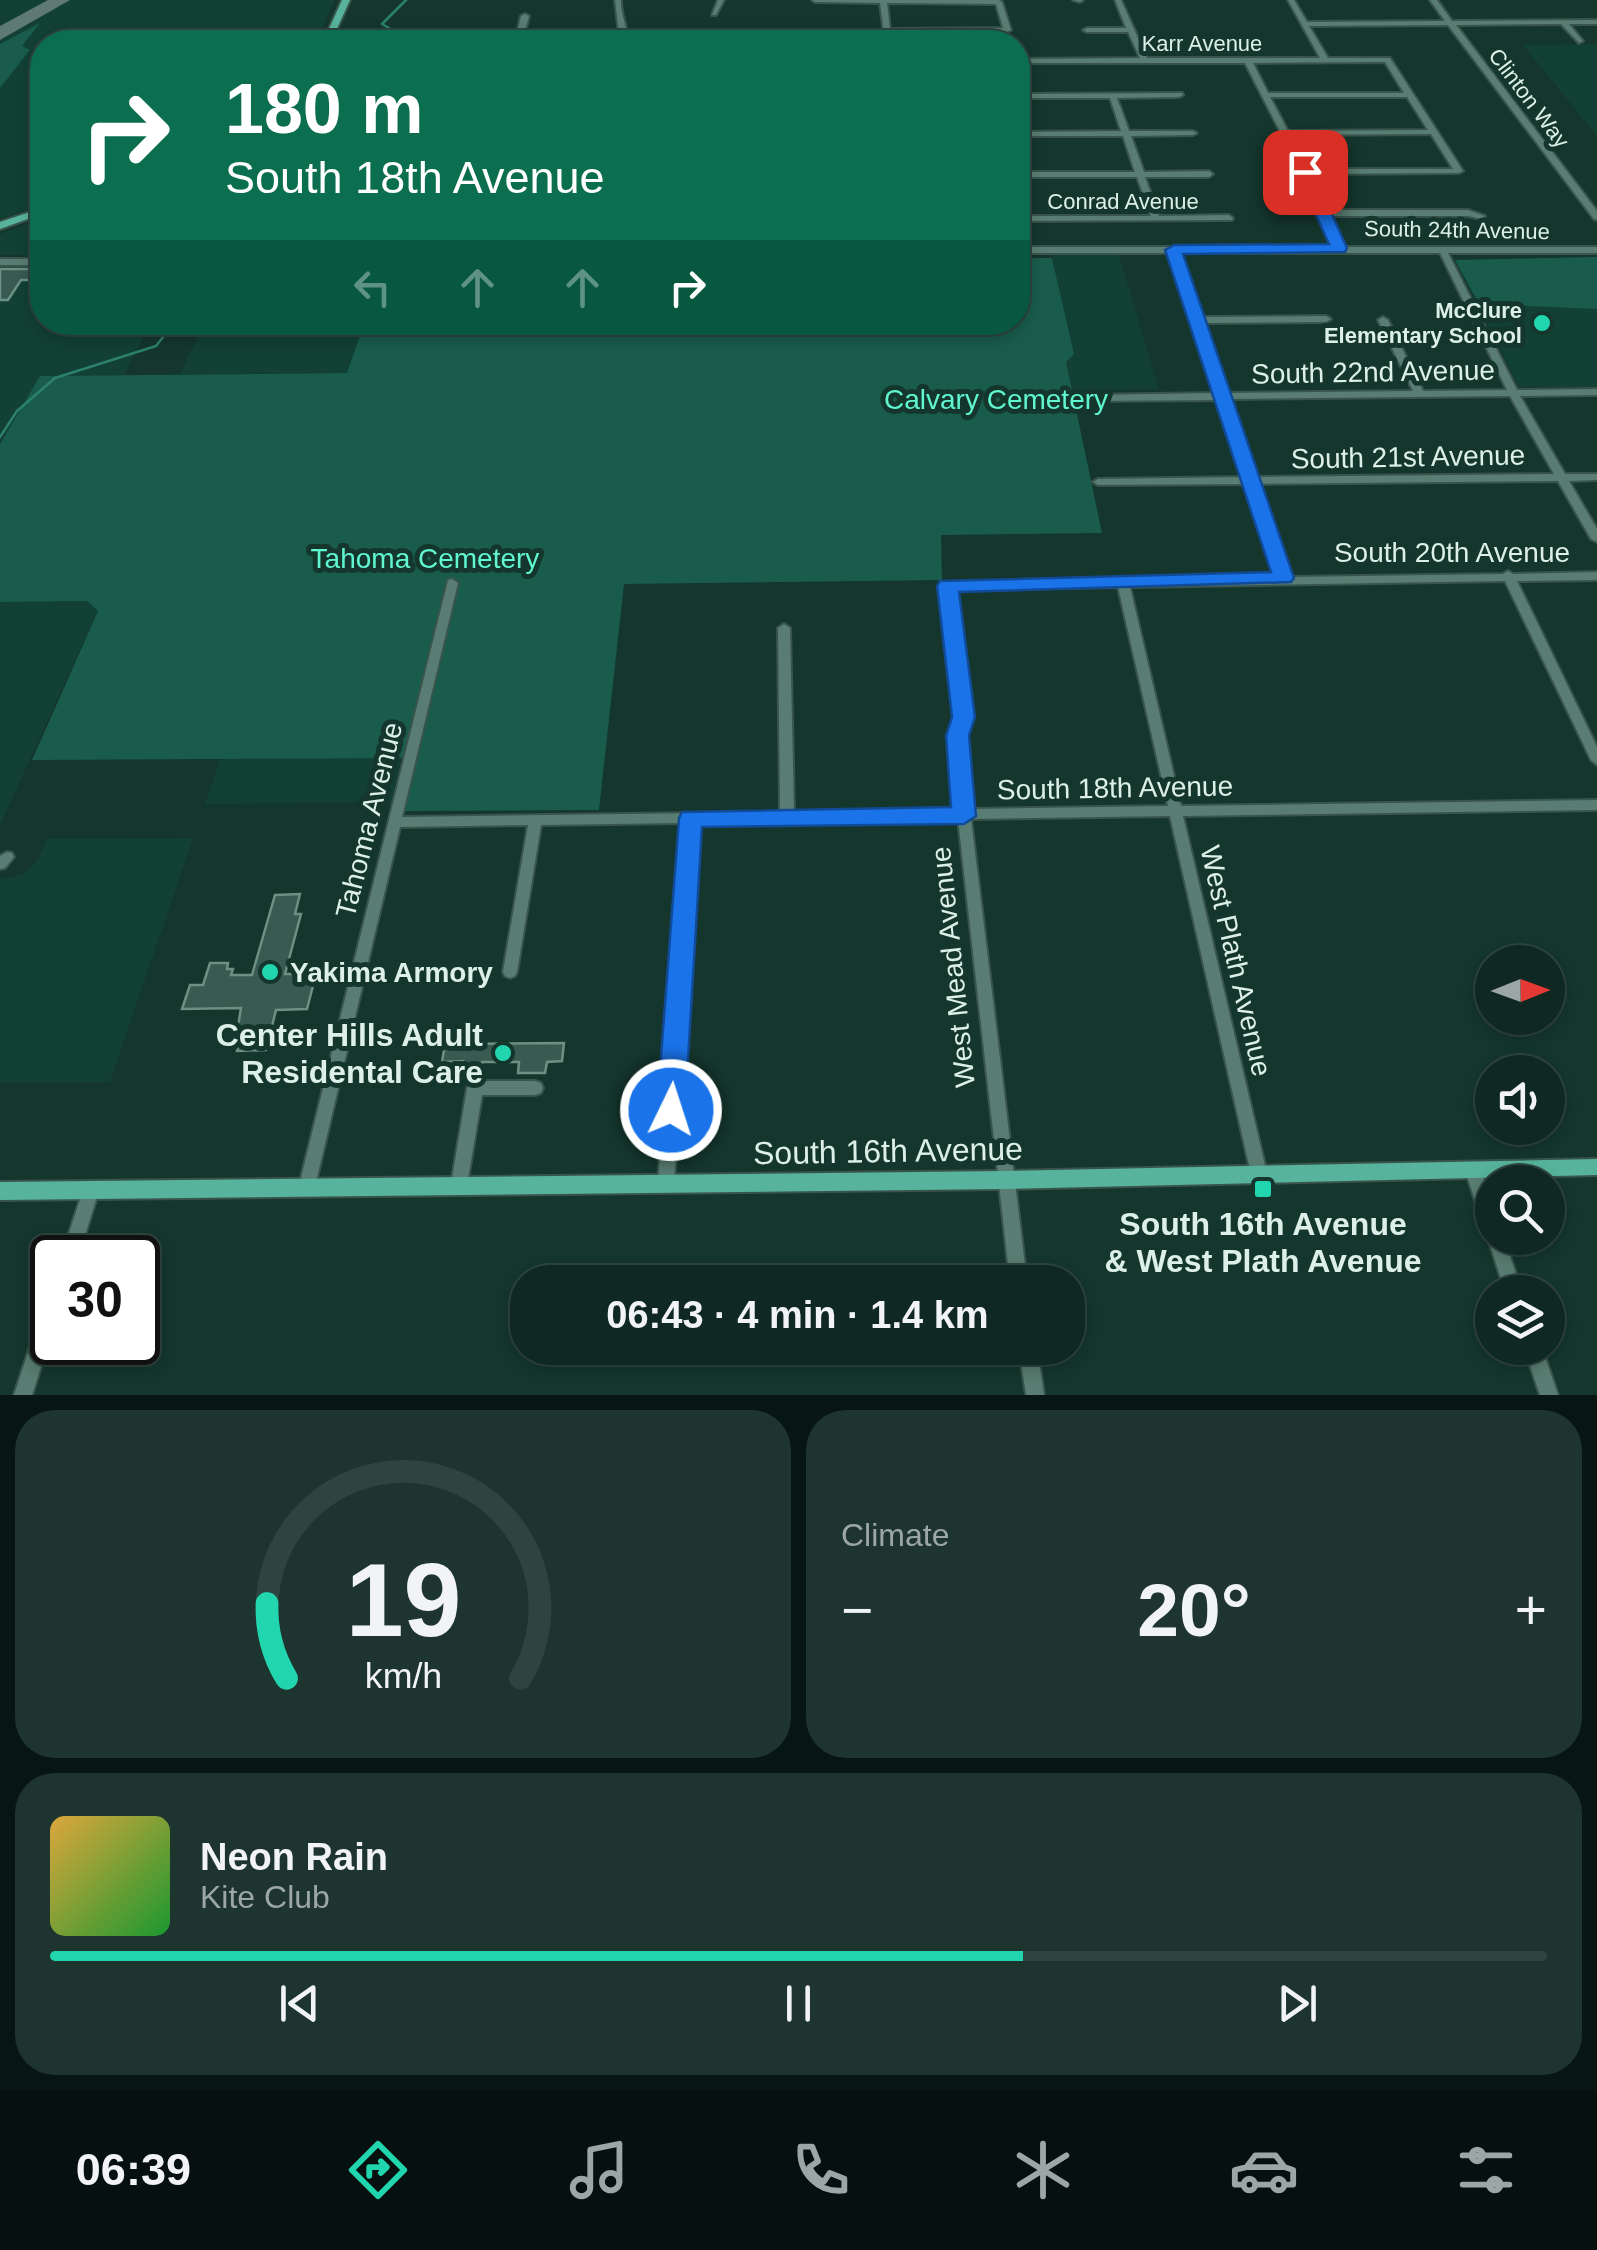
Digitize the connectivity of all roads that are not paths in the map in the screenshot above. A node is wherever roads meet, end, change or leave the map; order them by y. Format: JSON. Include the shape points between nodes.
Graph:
{"nodes":[{"id":1,"x":346,"y":0,"type":"edge"},
{"id":2,"x":618,"y":0,"type":"edge"},
{"id":3,"x":721,"y":0,"type":"edge"},
{"id":4,"x":815,"y":0,"type":"edge"},
{"id":5,"x":1118,"y":0,"type":"edge"},
{"id":6,"x":1290,"y":0,"type":"edge"},
{"id":7,"x":1434,"y":0,"type":"edge"},
{"id":8,"x":883,"y":1,"type":"edge"},
{"id":9,"x":999,"y":2,"type":"edge"},
{"id":10,"x":714,"y":14,"type":"dead end"},
{"id":11,"x":524,"y":16,"type":"dead end"},
{"id":12,"x":1450,"y":22,"type":"junction"},
{"id":13,"x":1563,"y":22,"type":"junction"},
{"id":14,"x":1597,"y":22,"type":"edge"},
{"id":15,"x":1304,"y":24,"type":"junction"},
{"id":16,"x":332,"y":30,"type":"edge"},
{"id":17,"x":521,"y":30,"type":"edge"},
{"id":18,"x":624,"y":30,"type":"edge"},
{"id":19,"x":887,"y":30,"type":"joint"},
{"id":20,"x":1087,"y":30,"type":"dead end"},
{"id":21,"x":1129,"y":30,"type":"junction"},
{"id":22,"x":1580,"y":41,"type":"dead end"},
{"id":23,"x":1144,"y":60,"type":"junction"},
{"id":24,"x":1324,"y":60,"type":"junction"},
{"id":25,"x":1030,"y":61,"type":"edge"},
{"id":26,"x":1248,"y":61,"type":"junction"},
{"id":27,"x":1179,"y":95,"type":"dead end"},
{"id":28,"x":1409,"y":95,"type":"junction"},
{"id":29,"x":1030,"y":96,"type":"edge"},
{"id":30,"x":1113,"y":96,"type":"junction"},
{"id":31,"x":1266,"y":96,"type":"junction"},
{"id":32,"x":1286,"y":132,"type":"junction"},
{"id":33,"x":1432,"y":132,"type":"junction"},
{"id":34,"x":1126,"y":133,"type":"junction"},
{"id":35,"x":1193,"y":133,"type":"dead end"},
{"id":36,"x":1030,"y":134,"type":"edge"},
{"id":37,"x":1305,"y":172,"type":"junction"},
{"id":38,"x":1141,"y":174,"type":"junction"},
{"id":39,"x":1209,"y":174,"type":"dead end"},
{"id":40,"x":1030,"y":175,"type":"edge"},
{"id":41,"x":1326,"y":214,"type":"junction"},
{"id":42,"x":30,"y":215,"type":"edge"},
{"id":43,"x":1482,"y":216,"type":"dead end"},
{"id":44,"x":1597,"y":217,"type":"edge"},
{"id":45,"x":1156,"y":218,"type":"junction"},
{"id":46,"x":1229,"y":218,"type":"dead end"},
{"id":47,"x":1030,"y":220,"type":"edge"},
{"id":48,"x":0,"y":226,"type":"edge"},
{"id":49,"x":1339,"y":248,"type":"junction"},
{"id":50,"x":1030,"y":250,"type":"edge"},
{"id":51,"x":1174,"y":250,"type":"junction"},
{"id":52,"x":1597,"y":250,"type":"edge"},
{"id":53,"x":1444,"y":253,"type":"junction"},
{"id":54,"x":0,"y":262,"type":"edge"},
{"id":55,"x":30,"y":262,"type":"edge"},
{"id":56,"x":1326,"y":318,"type":"dead end"},
{"id":57,"x":1198,"y":320,"type":"junction"},
{"id":58,"x":1383,"y":320,"type":"dead end"},
{"id":59,"x":1597,"y":392,"type":"edge"},
{"id":60,"x":1419,"y":393,"type":"junction"},
{"id":61,"x":1514,"y":393,"type":"junction"},
{"id":62,"x":1223,"y":397,"type":"junction"},
{"id":63,"x":1090,"y":398,"type":"dead end"},
{"id":64,"x":1597,"y":477,"type":"edge"},
{"id":65,"x":1562,"y":478,"type":"junction"},
{"id":66,"x":1250,"y":480,"type":"junction"},
{"id":67,"x":1098,"y":482,"type":"dead end"},
{"id":68,"x":1597,"y":538,"type":"edge"},
{"id":69,"x":1508,"y":575,"type":"junction"},
{"id":70,"x":1597,"y":576,"type":"edge"},
{"id":71,"x":1283,"y":578,"type":"junction"},
{"id":72,"x":452,"y":583,"type":"dead end"},
{"id":73,"x":1123,"y":583,"type":"junction"},
{"id":74,"x":947,"y":586,"type":"joint"},
{"id":75,"x":784,"y":628,"type":"dead end"},
{"id":76,"x":1597,"y":760,"type":"edge"},
{"id":77,"x":1597,"y":805,"type":"edge"},
{"id":78,"x":1176,"y":813,"type":"junction"},
{"id":79,"x":964,"y":816,"type":"junction"},
{"id":80,"x":691,"y":818,"type":"junction"},
{"id":81,"x":787,"y":818,"type":"junction"},
{"id":82,"x":394,"y":822,"type":"junction"},
{"id":83,"x":535,"y":822,"type":"junction"},
{"id":84,"x":510,"y":972,"type":"dead end"},
{"id":85,"x":535,"y":1088,"type":"dead end"},
{"id":86,"x":1597,"y":1167,"type":"edge"},
{"id":87,"x":1473,"y":1170,"type":"junction"},
{"id":88,"x":1259,"y":1174,"type":"junction"},
{"id":89,"x":1475,"y":1176,"type":"edge"},
{"id":90,"x":1004,"y":1180,"type":"junction"},
{"id":91,"x":666,"y":1183,"type":"junction"},
{"id":92,"x":460,"y":1184,"type":"junction"},
{"id":93,"x":307,"y":1186,"type":"junction"},
{"id":94,"x":92,"y":1190,"type":"junction"},
{"id":95,"x":0,"y":1191,"type":"edge"},
{"id":96,"x":77,"y":1235,"type":"edge"},
{"id":97,"x":1016,"y":1265,"type":"edge"},
{"id":98,"x":33,"y":1365,"type":"edge"},
{"id":99,"x":1031,"y":1365,"type":"edge"},
{"id":100,"x":1539,"y":1365,"type":"edge"},
{"id":101,"x":23,"y":1395,"type":"edge"},
{"id":102,"x":1035,"y":1395,"type":"edge"},
{"id":103,"x":1549,"y":1395,"type":"edge"}],
"edges":[{"from":1,"to":16,"type":"main road"},
{"from":2,"to":18,"type":"street"},
{"from":3,"to":10,"type":"street"},
{"from":4,"to":8,"type":"street"},
{"from":5,"to":21,"type":"street"},
{"from":6,"to":15,"type":"street"},
{"from":7,"to":12,"type":"street","name":"Clinton Way"},
{"from":8,"to":9,"type":"street"},
{"from":8,"to":19,"type":"street"},
{"from":9,"to":19,"type":"street","via":[[1006,30]]},
{"from":11,"to":17,"type":"street"},
{"from":12,"to":13,"type":"street"},
{"from":12,"to":15,"type":"street"},
{"from":12,"to":44,"type":"street","name":"Clinton Way"},
{"from":13,"to":14,"type":"street"},
{"from":13,"to":22,"type":"street"},
{"from":15,"to":24,"type":"street"},
{"from":20,"to":21,"type":"street"},
{"from":21,"to":23,"type":"street"},
{"from":23,"to":25,"type":"street","name":"Karr Avenue"},
{"from":23,"to":26,"type":"street","name":"Karr Avenue"},
{"from":24,"to":26,"type":"street","name":"Karr Avenue"},
{"from":24,"to":28,"type":"street","name":"Karr Avenue","via":[[1387,60]]},
{"from":26,"to":31,"type":"street"},
{"from":27,"to":30,"type":"street"},
{"from":28,"to":31,"type":"street"},
{"from":28,"to":33,"type":"street"},
{"from":29,"to":30,"type":"street"},
{"from":30,"to":34,"type":"street"},
{"from":31,"to":32,"type":"street"},
{"from":32,"to":33,"type":"street"},
{"from":32,"to":37,"type":"street"},
{"from":33,"to":37,"type":"street","via":[[1460,171]]},
{"from":34,"to":35,"type":"street"},
{"from":34,"to":36,"type":"street"},
{"from":34,"to":38,"type":"street"},
{"from":37,"to":41,"type":"street"},
{"from":38,"to":39,"type":"street"},
{"from":38,"to":40,"type":"street"},
{"from":38,"to":45,"type":"street"},
{"from":41,"to":43,"type":"street"},
{"from":41,"to":49,"type":"street"},
{"from":42,"to":48,"type":"main road"},
{"from":45,"to":46,"type":"street","name":"Conrad Avenue"},
{"from":45,"to":47,"type":"street","name":"Conrad Avenue"},
{"from":49,"to":51,"type":"street","name":"South 24th Avenue"},
{"from":49,"to":53,"type":"street","name":"South 24th Avenue"},
{"from":50,"to":51,"type":"street","name":"South 24th Avenue"},
{"from":51,"to":57,"type":"street"},
{"from":52,"to":53,"type":"street","name":"South 24th Avenue"},
{"from":53,"to":61,"type":"street"},
{"from":54,"to":55,"type":"street"},
{"from":56,"to":57,"type":"street"},
{"from":57,"to":62,"type":"street"},
{"from":58,"to":60,"type":"street"},
{"from":59,"to":61,"type":"street","name":"South 22nd Avenue"},
{"from":60,"to":61,"type":"street","name":"South 22nd Avenue"},
{"from":60,"to":62,"type":"street","name":"South 22nd Avenue"},
{"from":61,"to":65,"type":"street"},
{"from":62,"to":63,"type":"street","name":"South 22nd Avenue"},
{"from":62,"to":66,"type":"street"},
{"from":64,"to":65,"type":"street","name":"South 21st Avenue"},
{"from":65,"to":66,"type":"street","name":"South 21st Avenue"},
{"from":65,"to":68,"type":"street"},
{"from":66,"to":67,"type":"street","name":"South 21st Avenue"},
{"from":66,"to":71,"type":"street"},
{"from":69,"to":70,"type":"street","name":"South 20th Avenue"},
{"from":69,"to":71,"type":"street","name":"South 20th Avenue"},
{"from":69,"to":76,"type":"street"},
{"from":71,"to":73,"type":"street","name":"South 20th Avenue"},
{"from":72,"to":82,"type":"street","name":"Tahoma Avenue"},
{"from":73,"to":74,"type":"street","name":"South 20th Avenue"},
{"from":73,"to":78,"type":"street","name":"West Plath Avenue"},
{"from":74,"to":79,"type":"street","name":"West Mead Avenue","via":[[964,717],[958,736]]},
{"from":75,"to":81,"type":"street"},
{"from":77,"to":78,"type":"street","name":"South 18th Avenue"},
{"from":78,"to":79,"type":"street","name":"South 18th Avenue"},
{"from":78,"to":88,"type":"street","name":"West Plath Avenue"},
{"from":79,"to":81,"type":"street","name":"South 18th Avenue"},
{"from":79,"to":90,"type":"street","name":"West Mead Avenue"},
{"from":80,"to":81,"type":"street","name":"South 18th Avenue"},
{"from":80,"to":83,"type":"street","name":"South 18th Avenue"},
{"from":80,"to":91,"type":"street"},
{"from":82,"to":83,"type":"street","name":"South 18th Avenue"},
{"from":82,"to":93,"type":"street","name":"Tahoma Avenue"},
{"from":83,"to":84,"type":"street"},
{"from":85,"to":92,"type":"street","via":[[475,1088]]},
{"from":86,"to":87,"type":"main road","name":"South 16th Avenue"},
{"from":87,"to":88,"type":"main road","name":"South 16th Avenue"},
{"from":87,"to":89,"type":"street"},
{"from":88,"to":90,"type":"main road","name":"South 16th Avenue"},
{"from":90,"to":91,"type":"main road","name":"South 16th Avenue"},
{"from":90,"to":97,"type":"street","name":"West Mead Avenue"},
{"from":91,"to":92,"type":"main road","name":"South 16th Avenue"},
{"from":92,"to":93,"type":"main road","name":"South 16th Avenue"},
{"from":93,"to":94,"type":"main road","name":"South 16th Avenue"},
{"from":94,"to":95,"type":"main road","name":"South 16th Avenue"},
{"from":94,"to":96,"type":"street"},
{"from":98,"to":101,"type":"street"},
{"from":99,"to":102,"type":"street"},
{"from":100,"to":103,"type":"street"}]}
